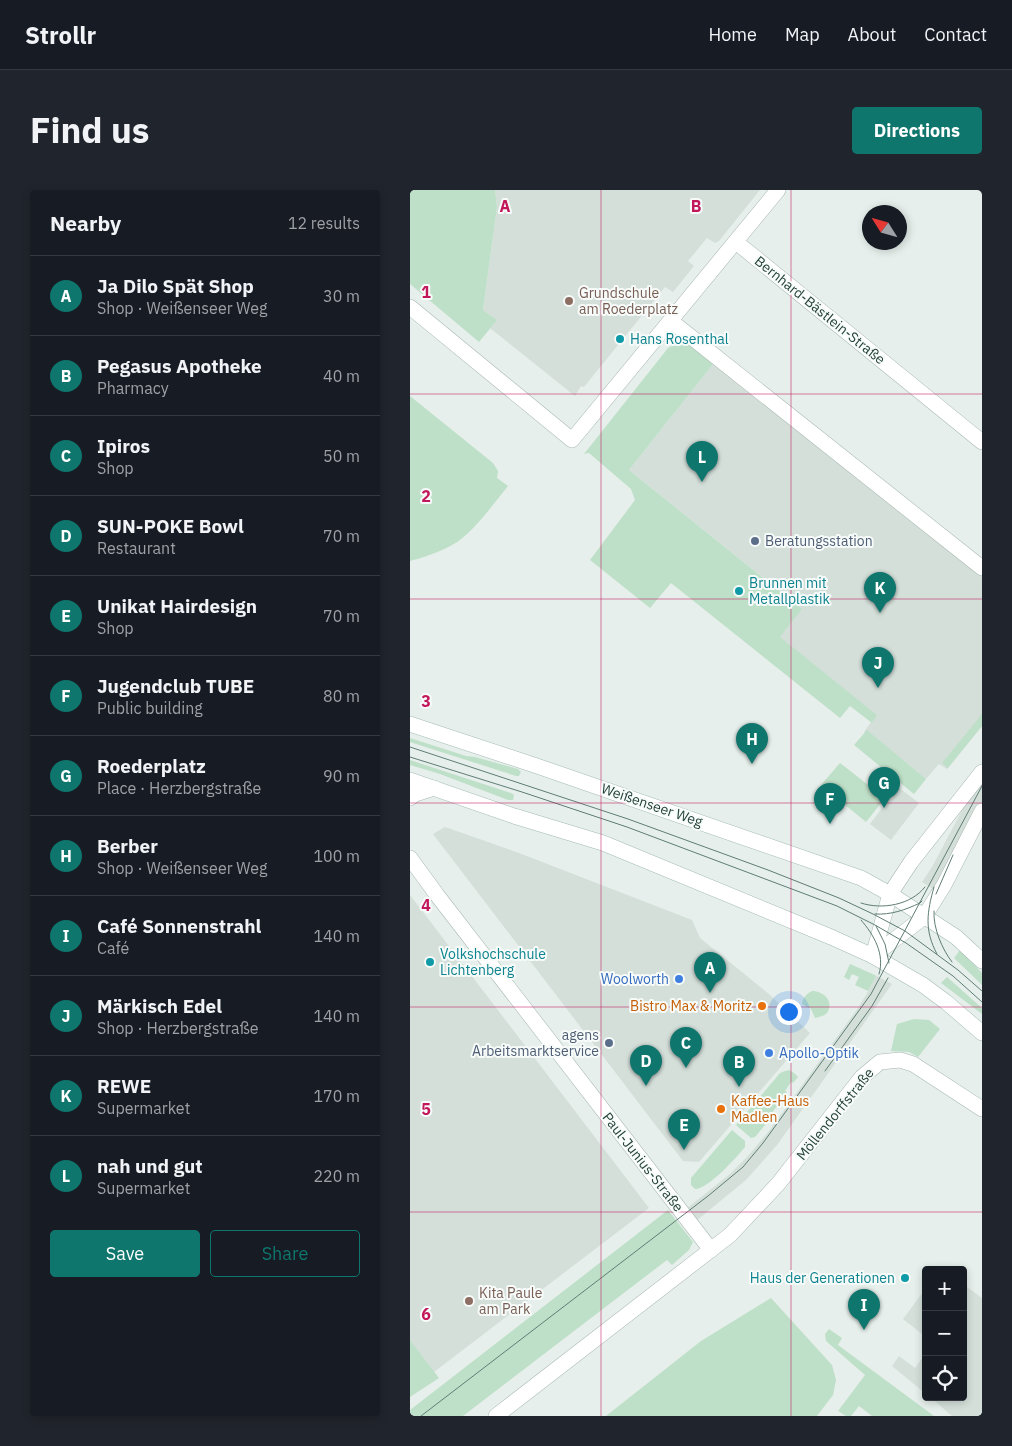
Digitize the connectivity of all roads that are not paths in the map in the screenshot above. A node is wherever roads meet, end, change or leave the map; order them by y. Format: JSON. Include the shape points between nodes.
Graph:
{"nodes":[{"id":1,"x":778,"y":190,"type":"edge"},
{"id":2,"x":736,"y":242,"type":"junction"},
{"id":3,"x":410,"y":307,"type":"edge"},
{"id":4,"x":671,"y":320,"type":"junction"},
{"id":5,"x":982,"y":442,"type":"edge"},
{"id":6,"x":982,"y":568,"type":"edge"},
{"id":7,"x":410,"y":724,"type":"edge"},
{"id":8,"x":982,"y":772,"type":"edge"},
{"id":9,"x":410,"y":780,"type":"edge"},
{"id":10,"x":434,"y":788,"type":"junction"},
{"id":11,"x":410,"y":798,"type":"edge"},
{"id":12,"x":982,"y":811,"type":"edge"},
{"id":13,"x":410,"y":858,"type":"edge"},
{"id":14,"x":890,"y":894,"type":"junction"},
{"id":15,"x":924,"y":917,"type":"junction"},
{"id":16,"x":873,"y":956,"type":"junction"},
{"id":17,"x":982,"y":960,"type":"edge"},
{"id":18,"x":982,"y":1033,"type":"edge"},
{"id":19,"x":982,"y":1109,"type":"edge"},
{"id":20,"x":710,"y":1250,"type":"junction"},
{"id":21,"x":496,"y":1416,"type":"edge"}],
"edges":[{"from":1,"to":2,"type":"street"},
{"from":2,"to":4,"type":"street"},
{"from":2,"to":5,"type":"street","name":"Bernhard-Bästlein-Straße"},
{"from":3,"to":4,"type":"street","via":[[572,440]]},
{"from":4,"to":6,"type":"street"},
{"from":7,"to":14,"type":"street","name":"Weißenseer Weg","via":[[861,878]]},
{"from":8,"to":14,"type":"street"},
{"from":9,"to":10,"type":"street"},
{"from":10,"to":11,"type":"street"},
{"from":10,"to":16,"type":"street","via":[[603,844]]},
{"from":12,"to":15,"type":"street"},
{"from":13,"to":20,"type":"street","name":"Paul-Junius-Straße"},
{"from":14,"to":15,"type":"street","name":"Weißenseer Weg"},
{"from":14,"to":16,"type":"street"},
{"from":15,"to":16,"type":"street"},
{"from":15,"to":17,"type":"street","via":[[956,937]]},
{"from":16,"to":18,"type":"street","via":[[923,985]]},
{"from":19,"to":20,"type":"street","name":"Möllendorffstraße","via":[[913,1064],[900,1060],[880,1062],[862,1077],[778,1184],[730,1235]]},
{"from":20,"to":21,"type":"street"}]}
